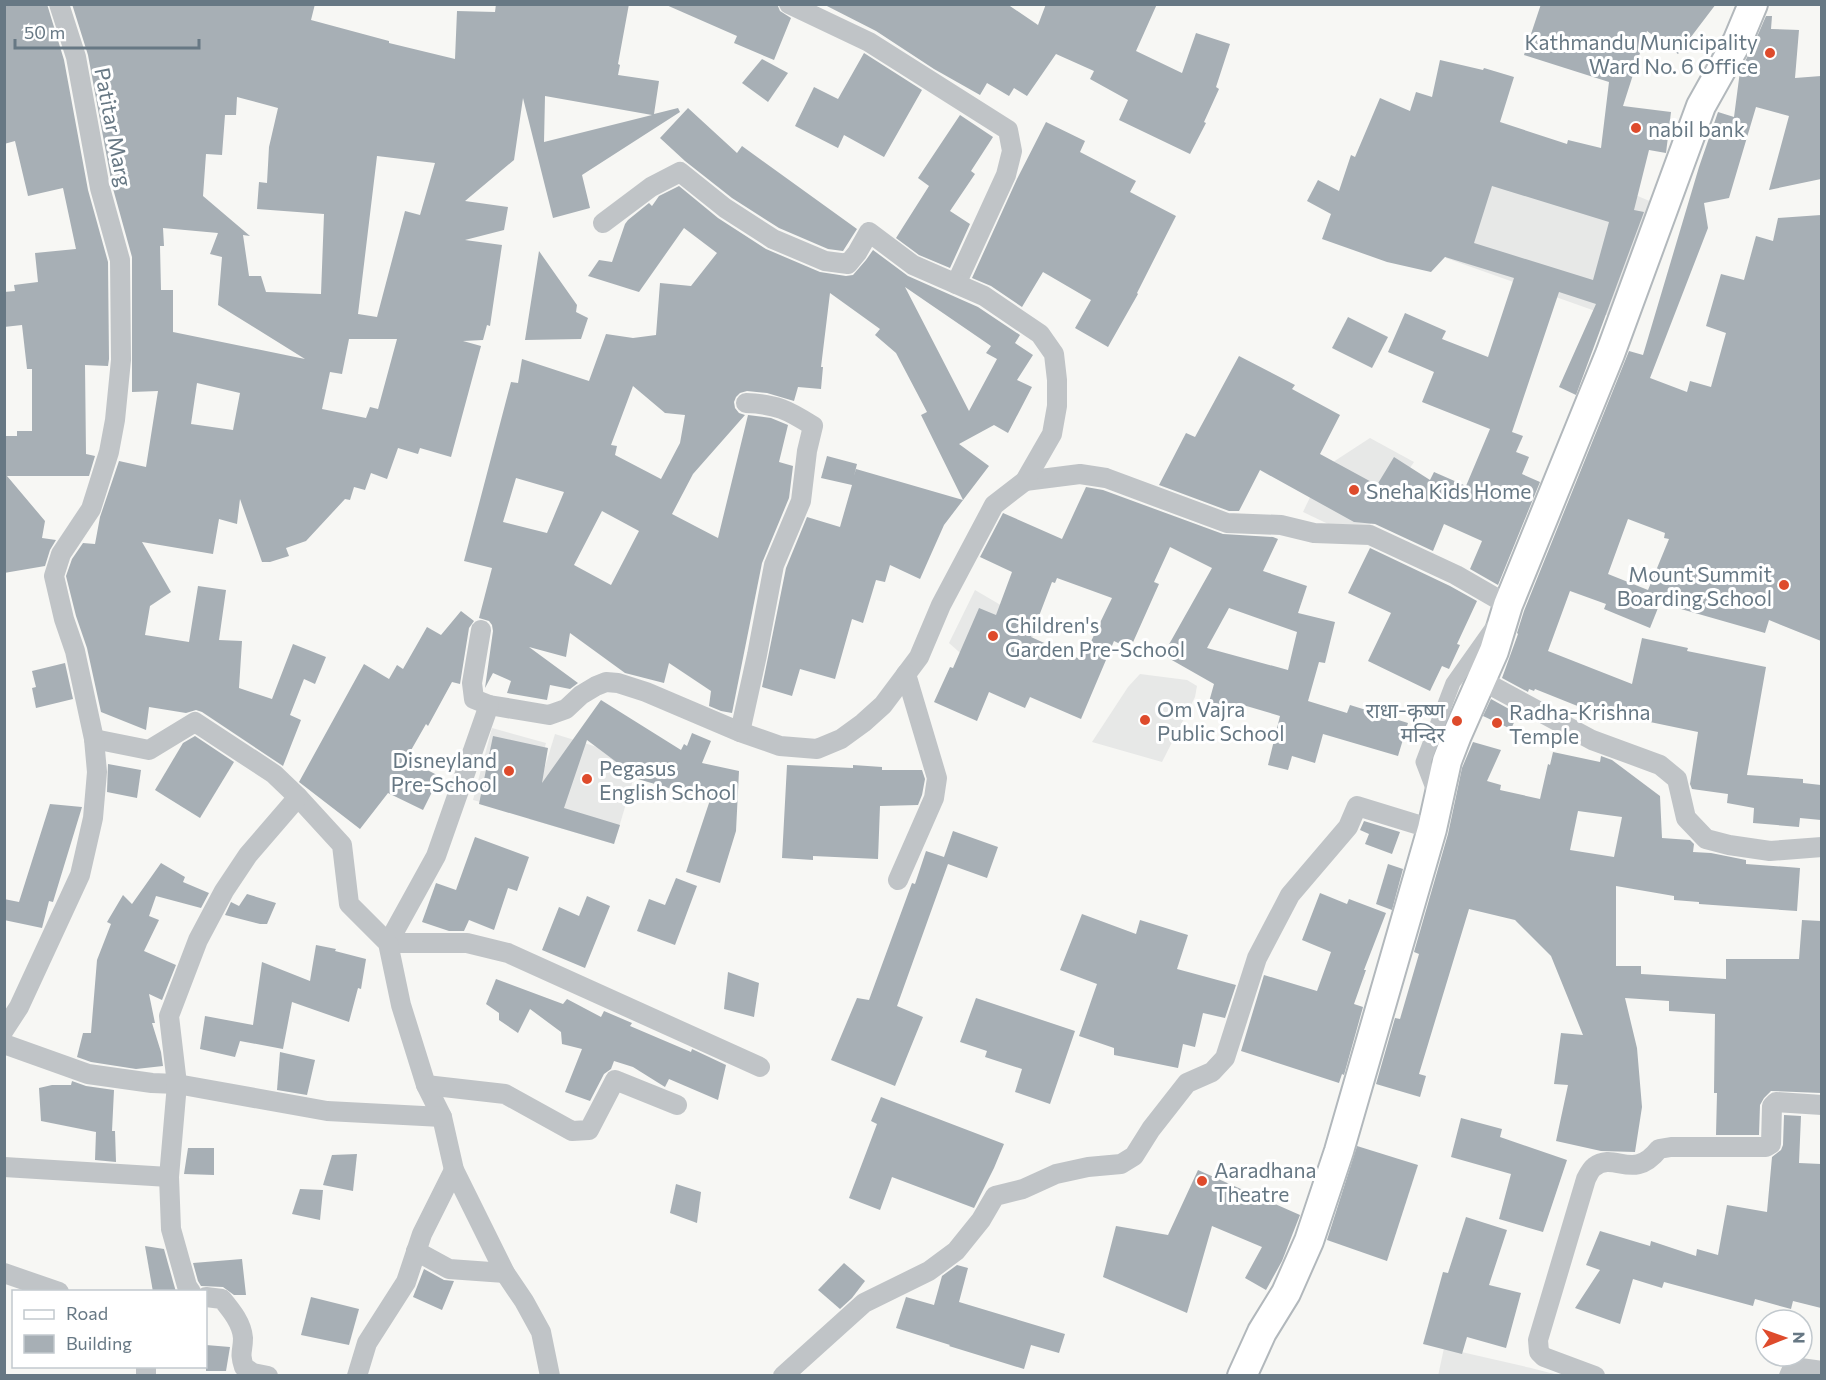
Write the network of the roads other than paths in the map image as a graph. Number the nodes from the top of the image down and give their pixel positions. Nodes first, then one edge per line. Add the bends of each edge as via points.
1 (59, 4) edge
2 (789, 4) edge
3 (1754, 4) edge
4 (603, 223) dead end
5 (956, 284) junction
6 (746, 403) dead end
7 (1025, 481) junction
8 (1508, 605) junction
9 (481, 630) dead end
10 (906, 674) junction
11 (1481, 680) junction
12 (489, 705) junction
13 (740, 732) junction
14 (94, 739) junction
15 (298, 797) junction
16 (1438, 802) junction
17 (1432, 830) junction
18 (1821, 847) edge
19 (898, 880) dead end
20 (388, 943) junction
21 (12, 1004) edge
22 (4, 1030) edge
23 (4, 1044) edge
24 (760, 1067) dead end
25 (177, 1084) junction
26 (426, 1085) junction
27 (677, 1105) dead end
28 (1821, 1105) edge
29 (442, 1117) junction
30 (4, 1167) edge
31 (454, 1170) junction
32 (169, 1178) junction
33 (416, 1251) junction
34 (4, 1273) edge
35 (504, 1274) junction
36 (53, 1290) edge
37 (190, 1290) edge
38 (207, 1297) edge
39 (1821, 1371) edge
40 (268, 1376) edge
41 (357, 1376) edge
42 (550, 1376) edge
43 (783, 1376) edge
44 (1242, 1376) edge
45 (1595, 1376) edge
46 (1789, 1376) edge

1 - 14 street, Patitar Marg via 75,57 100,188 120,260 121,360 109,452 91,509 61,554 54,576
2 - 5 street via 869,42 1008,130 1012,151 1006,175
3 - 8 main road via 1701,106 1610,354
4 - 5 street via 651,187 680,172 773,239 825,261 848,264 869,232 913,265
5 - 7 street via 984,296 1040,334 1054,354 1057,406 1052,434
6 - 13 street via 784,409 813,426 801,501 774,565
7 - 8 street via 1080,474 1106,478 1227,524 1281,525 1314,532 1370,535 1456,575
7 - 10 street via 994,504 941,605 919,657
8 - 11 main road
8 - 16 street via 1453,683 1423,762
9 - 12 street via 472,683 474,699
10 - 13 street via 883,705 863,723 841,739 817,748 780,746
10 - 19 street via 937,778 934,798
11 - 16 main road via 1447,761
11 - 18 street via 1592,740 1660,765 1677,779 1686,818 1706,838 1770,850
12 - 13 street via 549,715 566,710 596,686 618,683
12 - 20 street via 436,856
14 - 15 street via 149,750 195,722 274,774
14 - 21 street, Patitar Marg via 97,772 93,818 80,875
15 - 20 street via 342,845 349,904
15 - 25 street via 248,855 198,940 169,1016
16 - 17 main road
17 - 43 street via 1357,806 1347,826 1290,896 1279,916 1257,958 1225,1058 1212,1072 1187,1083 1134,1156 1121,1164 1056,1174 995,1196 956,1251 929,1271 864,1303
17 - 44 main road via 1309,1241
20 - 24 street via 467,943 508,953
20 - 26 street via 401,1005
21 - 22 street, Patitar Marg
23 - 25 street via 87,1074
25 - 29 street via 327,1111
25 - 32 street
26 - 27 street via 505,1094 572,1131 589,1130 615,1080
26 - 29 street
28 - 45 street via 1776,1102 1772,1106 1771,1144 1766,1147 1671,1147 1659,1149 1637,1166 1605,1163 1594,1167 1586,1179 1538,1340 1539,1352 1544,1357
29 - 31 street
30 - 32 street
31 - 33 street
31 - 35 street
32 - 37 street via 171,1229
33 - 35 street via 449,1269
33 - 41 street via 406,1282 367,1343
34 - 36 street
35 - 42 street via 541,1332
38 - 40 street via 222,1299 239,1323 244,1367
39 - 46 street via 1793,1367

